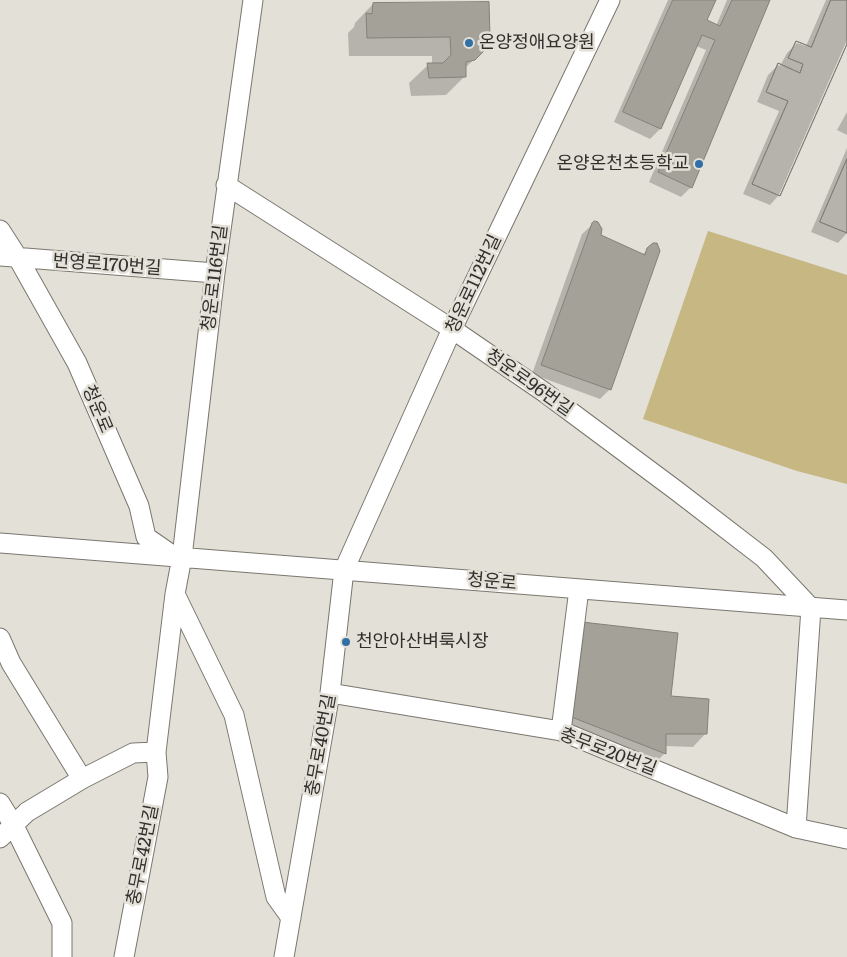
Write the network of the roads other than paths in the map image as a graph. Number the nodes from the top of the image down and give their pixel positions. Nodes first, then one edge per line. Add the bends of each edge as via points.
1 (253, 0) edge
2 (610, 0) edge
3 (226, 185) junction
4 (0, 230) edge
5 (9, 257) edge
6 (215, 273) junction
7 (452, 329) junction
8 (0, 543) edge
9 (178, 557) junction
10 (344, 570) junction
11 (579, 589) junction
12 (175, 594) junction
13 (811, 608) junction
14 (847, 610) edge
15 (0, 638) edge
16 (330, 693) junction
17 (561, 731) junction
18 (156, 752) junction
19 (82, 779) junction
20 (0, 803) edge
21 (13, 824) junction
22 (796, 828) junction
23 (0, 838) edge
24 (847, 839) edge
25 (291, 918) junction
26 (62, 957) edge
27 (124, 957) edge
28 (284, 957) edge

1 - 3 street, 청운로116번길
2 - 7 street, 청운로112번길
3 - 6 street, 청운로116번길
3 - 7 street, 청운로96번길
4 - 5 street, 청운로
5 - 6 street, 번영로170번길
5 - 9 street, 청운로 via 77,363 139,506 146,537
6 - 9 street, 청운로116번길
7 - 10 street, 청운로112번길
7 - 13 street, 청운로96번길 via 544,392 750,547
8 - 9 street, 청운로
9 - 10 street, 청운로
9 - 12 street, 충무로42번길
10 - 11 street, 청운로
10 - 16 street, 충무로40번길
11 - 13 street, 청운로
11 - 17 street
12 - 18 street, 충무로42번길
12 - 25 street via 234,715 276,897
13 - 14 street, 청운로
13 - 22 street
15 - 19 street via 11,663
16 - 17 street, 충무로20번길
16 - 25 street, 충무로40번길
17 - 22 street, 충무로20번길
18 - 19 street via 132,753
18 - 27 street, 충무로42번길 via 158,778
19 - 21 street
20 - 21 street
21 - 23 street
21 - 26 street via 62,922
22 - 24 street, 충무로20번길
25 - 28 street, 충무로40번길

